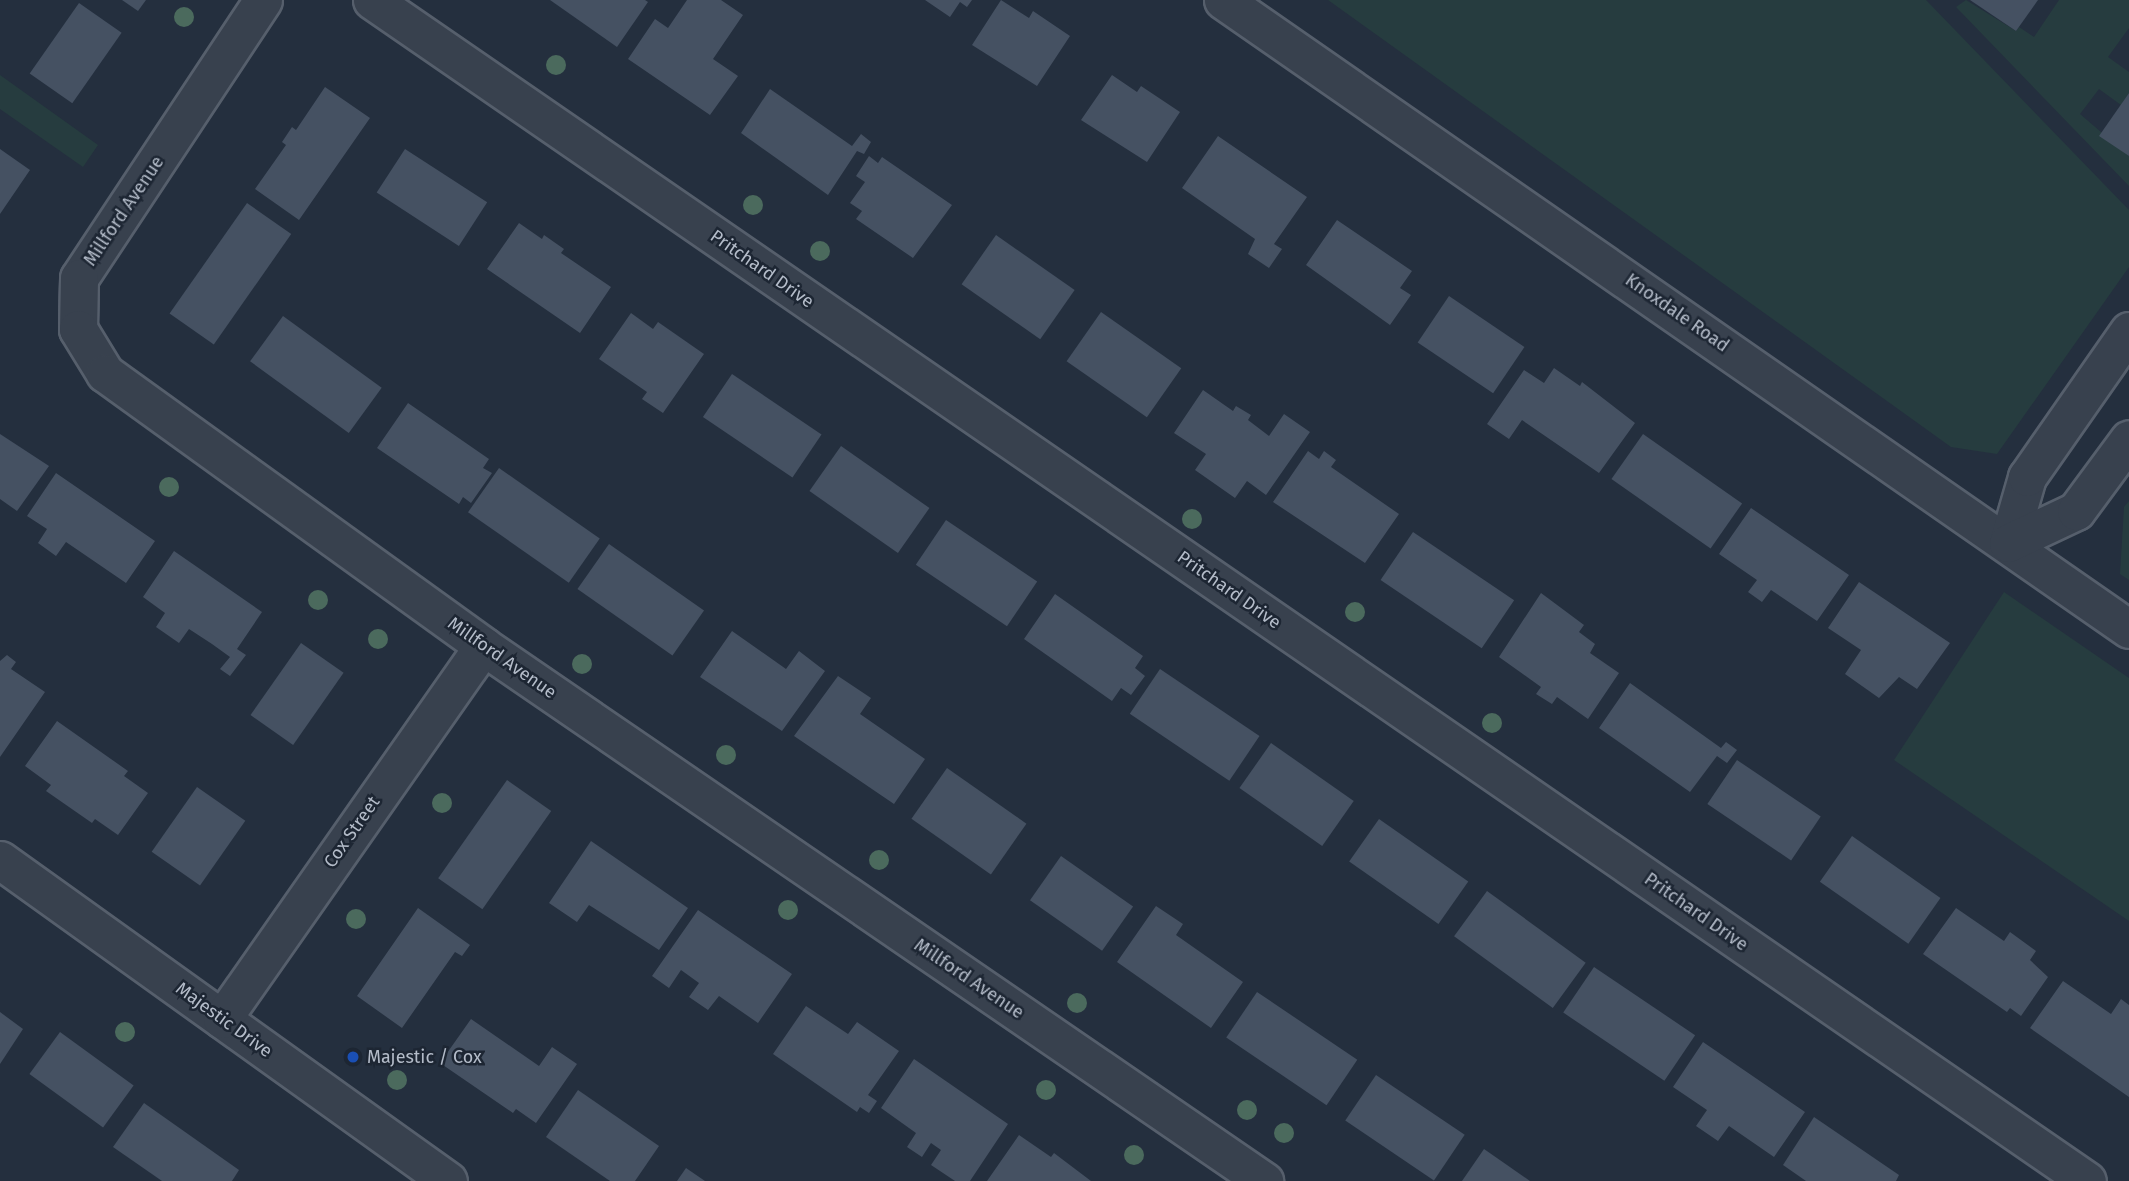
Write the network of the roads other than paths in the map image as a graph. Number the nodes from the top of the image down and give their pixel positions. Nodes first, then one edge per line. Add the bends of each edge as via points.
1 (264, 0) edge
2 (372, 0) edge
3 (1223, 0) edge
4 (2129, 331) edge
5 (2129, 439) edge
6 (2008, 544) junction
7 (2129, 629) edge
8 (483, 646) junction
9 (0, 860) edge
10 (222, 1018) junction
11 (448, 1181) edge
12 (1264, 1181) edge
13 (2087, 1181) edge

1 - 8 street, Millford Avenue via 79,278 78,329 105,373
2 - 13 street, Pritchard Drive
3 - 6 street, Knoxdale Road
4 - 6 street via 2027,477
5 - 6 street via 2076,510
6 - 7 street, Knoxdale Road
8 - 10 street, Cox Street
8 - 12 street, Millford Avenue
9 - 10 street, Majestic Drive
10 - 11 street, Majestic Drive

